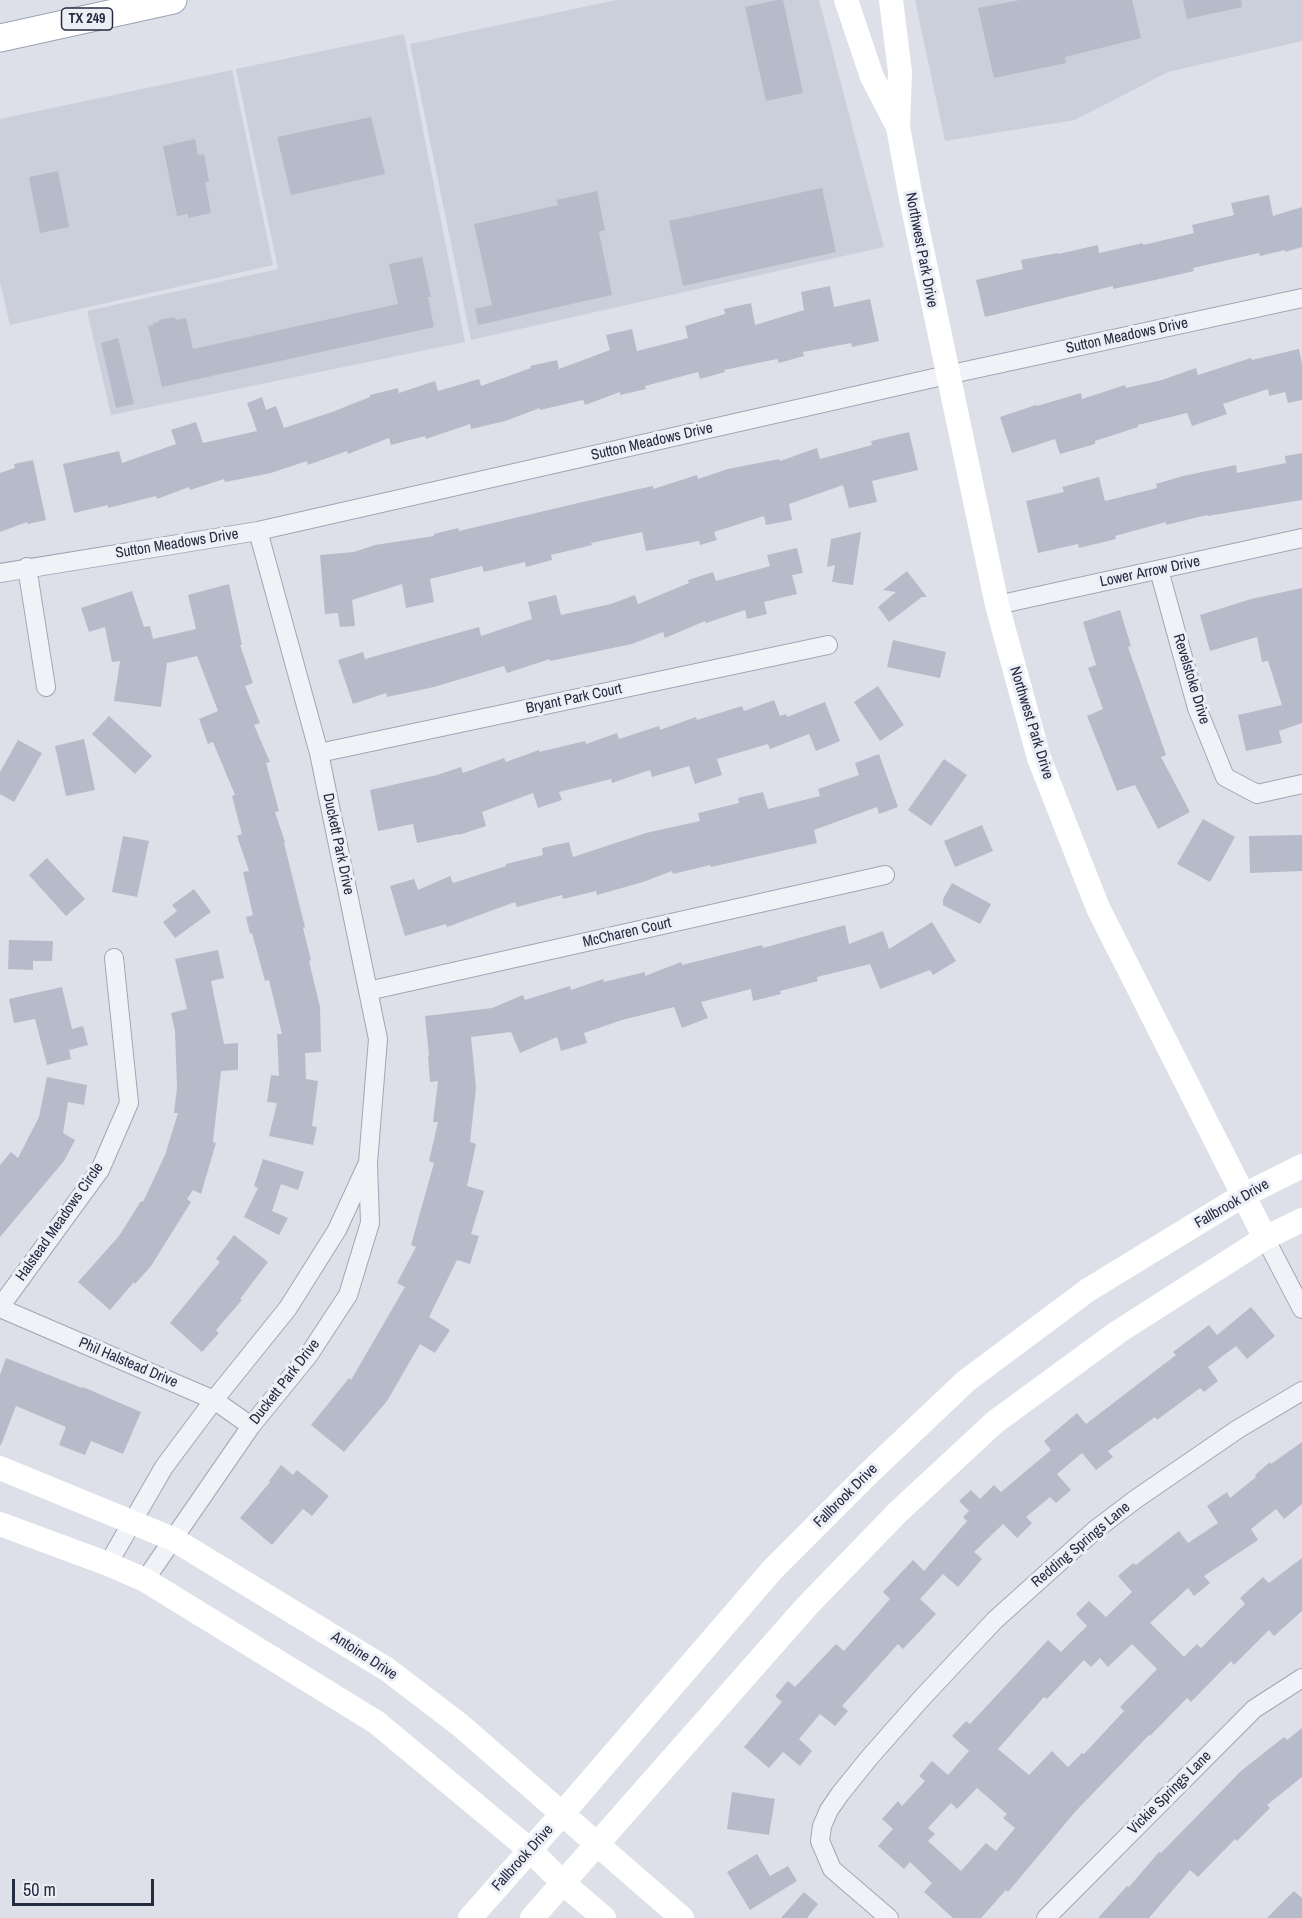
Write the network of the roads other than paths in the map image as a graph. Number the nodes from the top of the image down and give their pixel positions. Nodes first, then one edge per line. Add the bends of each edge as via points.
1 (173, 0) edge
2 (846, 0) edge
3 (891, 0) edge
4 (0, 38) edge
5 (898, 127) junction
6 (1302, 298) edge
7 (947, 375) junction
8 (258, 531) junction
9 (1302, 538) edge
10 (27, 567) junction
11 (1159, 570) junction
12 (0, 573) edge
13 (997, 605) junction
14 (828, 645) dead end
15 (46, 687) dead end
16 (319, 753) junction
17 (1302, 784) edge
18 (885, 875) dead end
19 (114, 958) dead end
20 (368, 991) junction
21 (368, 1163) junction
22 (1302, 1166) edge
23 (1242, 1196) junction
24 (1302, 1220) edge
25 (1264, 1238) junction
26 (0, 1308) edge
27 (1302, 1309) edge
28 (1302, 1391) edge
29 (214, 1400) junction
30 (251, 1426) junction
31 (0, 1468) edge
32 (132, 1522) junction
33 (0, 1524) edge
34 (173, 1539) junction
35 (108, 1564) junction
36 (145, 1580) junction
37 (1302, 1678) edge
38 (562, 1814) junction
39 (598, 1845) junction
40 (530, 1850) junction
41 (563, 1883) junction
42 (470, 1918) edge
43 (532, 1918) edge
44 (604, 1918) edge
45 (682, 1918) edge
46 (889, 1918) edge
47 (1046, 1918) edge

1 - 4 main road, TX 249
2 - 5 main road, Northwest Park Drive via 872,76
3 - 5 main road, Northwest Park Drive via 900,72
5 - 7 main road, Northwest Park Drive
6 - 7 street, Sutton Meadows Drive
7 - 8 street, Sutton Meadows Drive
7 - 13 main road, Northwest Park Drive
8 - 10 street, Sutton Meadows Drive
8 - 16 street, Duckett Park Drive
9 - 11 street, Lower Arrow Drive
10 - 12 street, Sutton Meadows Drive
10 - 15 street
11 - 13 street, Lower Arrow Drive
11 - 17 street, Revelstoke Drive via 1197,708 1225,777 1257,794
13 - 23 main road, Northwest Park Drive via 1039,758 1098,908
14 - 16 street, Bryant Park Court
16 - 20 street, Duckett Park Drive
18 - 20 street, McCharen Court
19 - 26 street, Halstead Meadows Circle via 129,1103 100,1170
20 - 21 street, Duckett Park Drive via 378,1039
21 - 29 street, Duckett Park Drive via 337,1230 288,1308
21 - 30 street, Duckett Park Drive via 370,1223 348,1295 308,1356
22 - 23 main road, Fallbrook Drive
23 - 25 main road, Northwest Park Drive
23 - 38 main road, Fallbrook Drive via 1088,1290 966,1381 773,1569
24 - 25 main road
25 - 27 street, Northwest Park Drive
25 - 39 main road via 1118,1332 995,1422 898,1512 807,1606
26 - 29 street, Phil Halstead Drive
28 - 46 street, Redding Springs Lane via 1238,1429 1095,1530 995,1620 854,1776 829,1810 820,1841 832,1869
29 - 30 street, Phil Halstead Drive
29 - 32 street, Duckett Park Drive via 164,1467
30 - 34 street, Duckett Park Drive
31 - 32 main road, Antoine Drive
32 - 34 main road, Antoine Drive
32 - 35 street, Duckett Park Drive
33 - 35 main road
34 - 36 street, Duckett Park Drive
34 - 38 main road, Antoine Drive via 388,1670 460,1725
35 - 36 main road
36 - 40 main road via 376,1722
37 - 47 street, Vickie Springs Lane via 1254,1709
38 - 39 main road, Antoine Drive
38 - 40 main road, Fallbrook Drive
39 - 41 main road
39 - 45 main road, Antoine Drive
40 - 41 main road
40 - 42 main road, Fallbrook Drive
41 - 43 main road
41 - 44 main road

